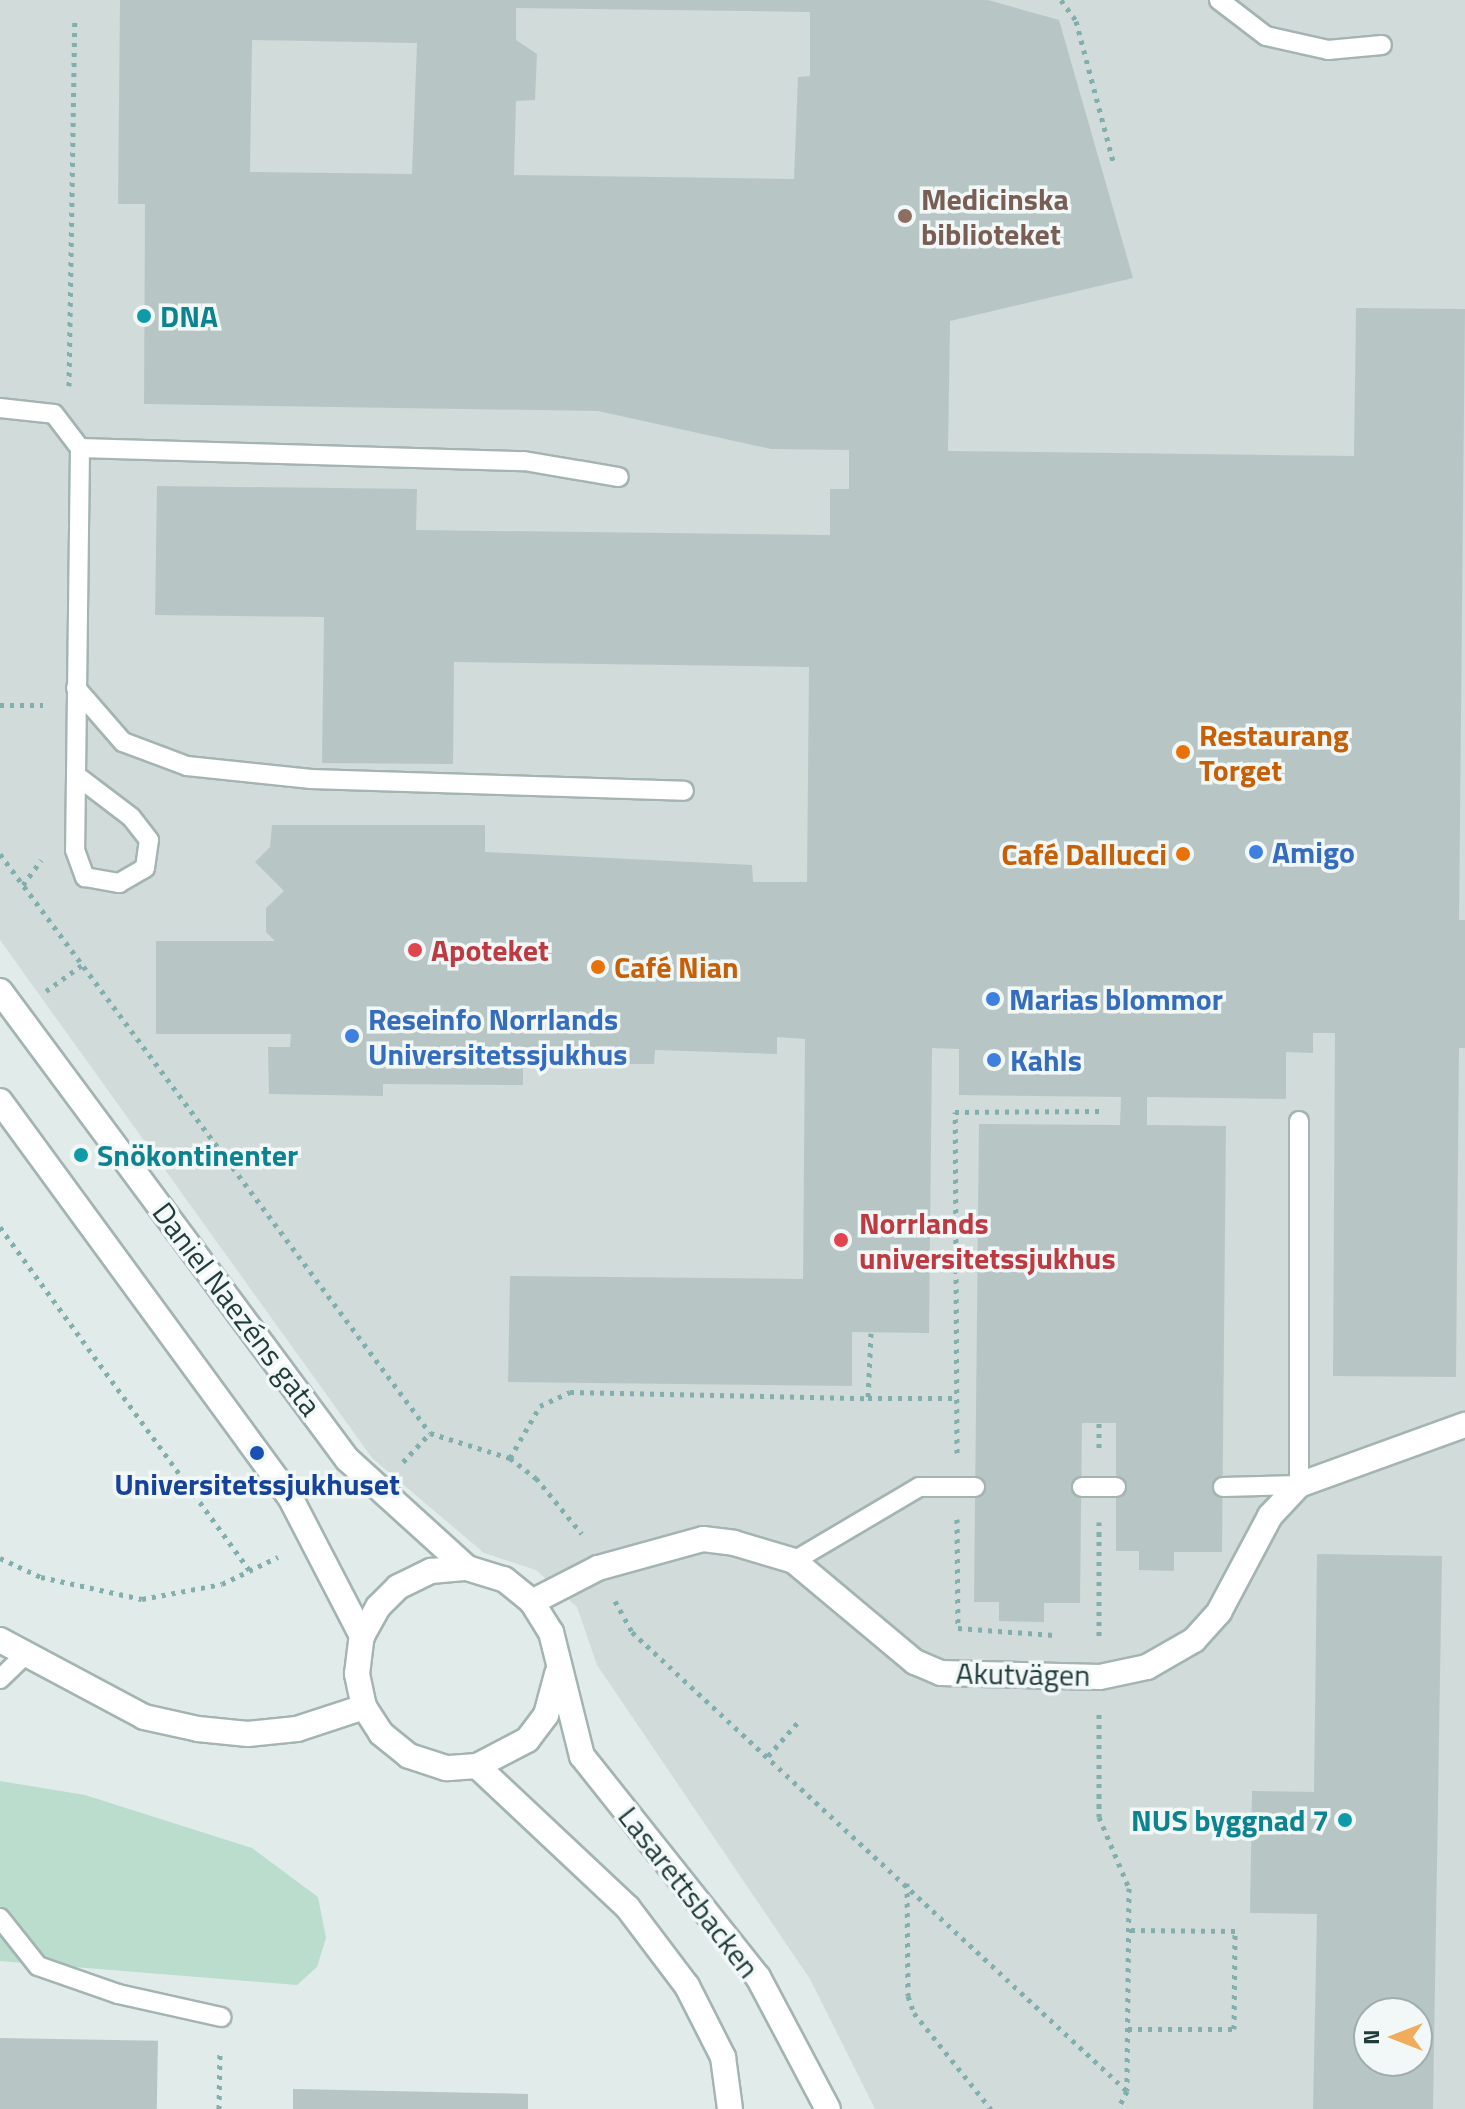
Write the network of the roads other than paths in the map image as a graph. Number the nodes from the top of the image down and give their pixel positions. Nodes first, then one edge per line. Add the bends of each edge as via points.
1 (1219, 0) edge
2 (1382, 45) dead end
3 (0, 408) edge
4 (80, 448) junction
5 (619, 477) dead end
6 (76, 688) junction
7 (77, 776) junction
8 (684, 791) dead end
9 (0, 991) edge
10 (0, 1101) edge
11 (1299, 1121) dead end
12 (1465, 1425) edge
13 (1299, 1485) junction
14 (966, 1487) road end
15 (1082, 1487) dead end
16 (1116, 1487) dead end
17 (1223, 1487) dead end
18 (794, 1561) junction
19 (467, 1568) junction
20 (532, 1602) junction
21 (362, 1636) junction
22 (0, 1640) edge
23 (26, 1654) junction
24 (557, 1674) junction
25 (0, 1679) edge
26 (364, 1707) junction
27 (477, 1766) junction
28 (0, 1918) edge
29 (221, 2017) road end
30 (730, 2109) edge
31 (828, 2109) edge

1 - 2 lane via 1266,36 1328,50
3 - 4 lane via 54,414
4 - 5 lane via 524,461
4 - 6 lane via 84,495
6 - 7 lane
6 - 8 lane via 123,742 187,766 311,779
7 - 7 lane via 131,817 149,840 145,868 119,883 85,877 75,850
9 - 19 street, Daniel Naezéns gata via 376,1491
10 - 21 street via 290,1497
11 - 13 lane
12 - 13 street, Akutvägen
13 - 17 lane
13 - 18 street, Akutvägen via 1270,1516 1227,1600 1194,1640 1147,1667 1100,1677 941,1673 915,1662
14 - 18 lane via 919,1487 902,1493
15 - 16 lane
18 - 20 street, Akutvägen via 703,1539 598,1568
19 - 20 street, Lasarettsbacken via 504,1579
19 - 21 street, Lasarettsbacken via 431,1571 398,1587
20 - 24 street, Lasarettsbacken via 551,1632
21 - 26 street, Lasarettsbacken via 357,1674
22 - 23 street
23 - 25 lane
23 - 26 street via 144,1717 198,1729 248,1734 297,1729
24 - 27 street, Lasarettsbacken via 546,1715 527,1740
24 - 31 street, Lasarettsbacken via 582,1756 758,1977
26 - 27 street, Lasarettsbacken via 381,1733 409,1756 446,1768
27 - 30 street, Lasarettsbacken via 628,1908 687,1986 723,2057
28 - 29 lane via 38,1966 118,1994

